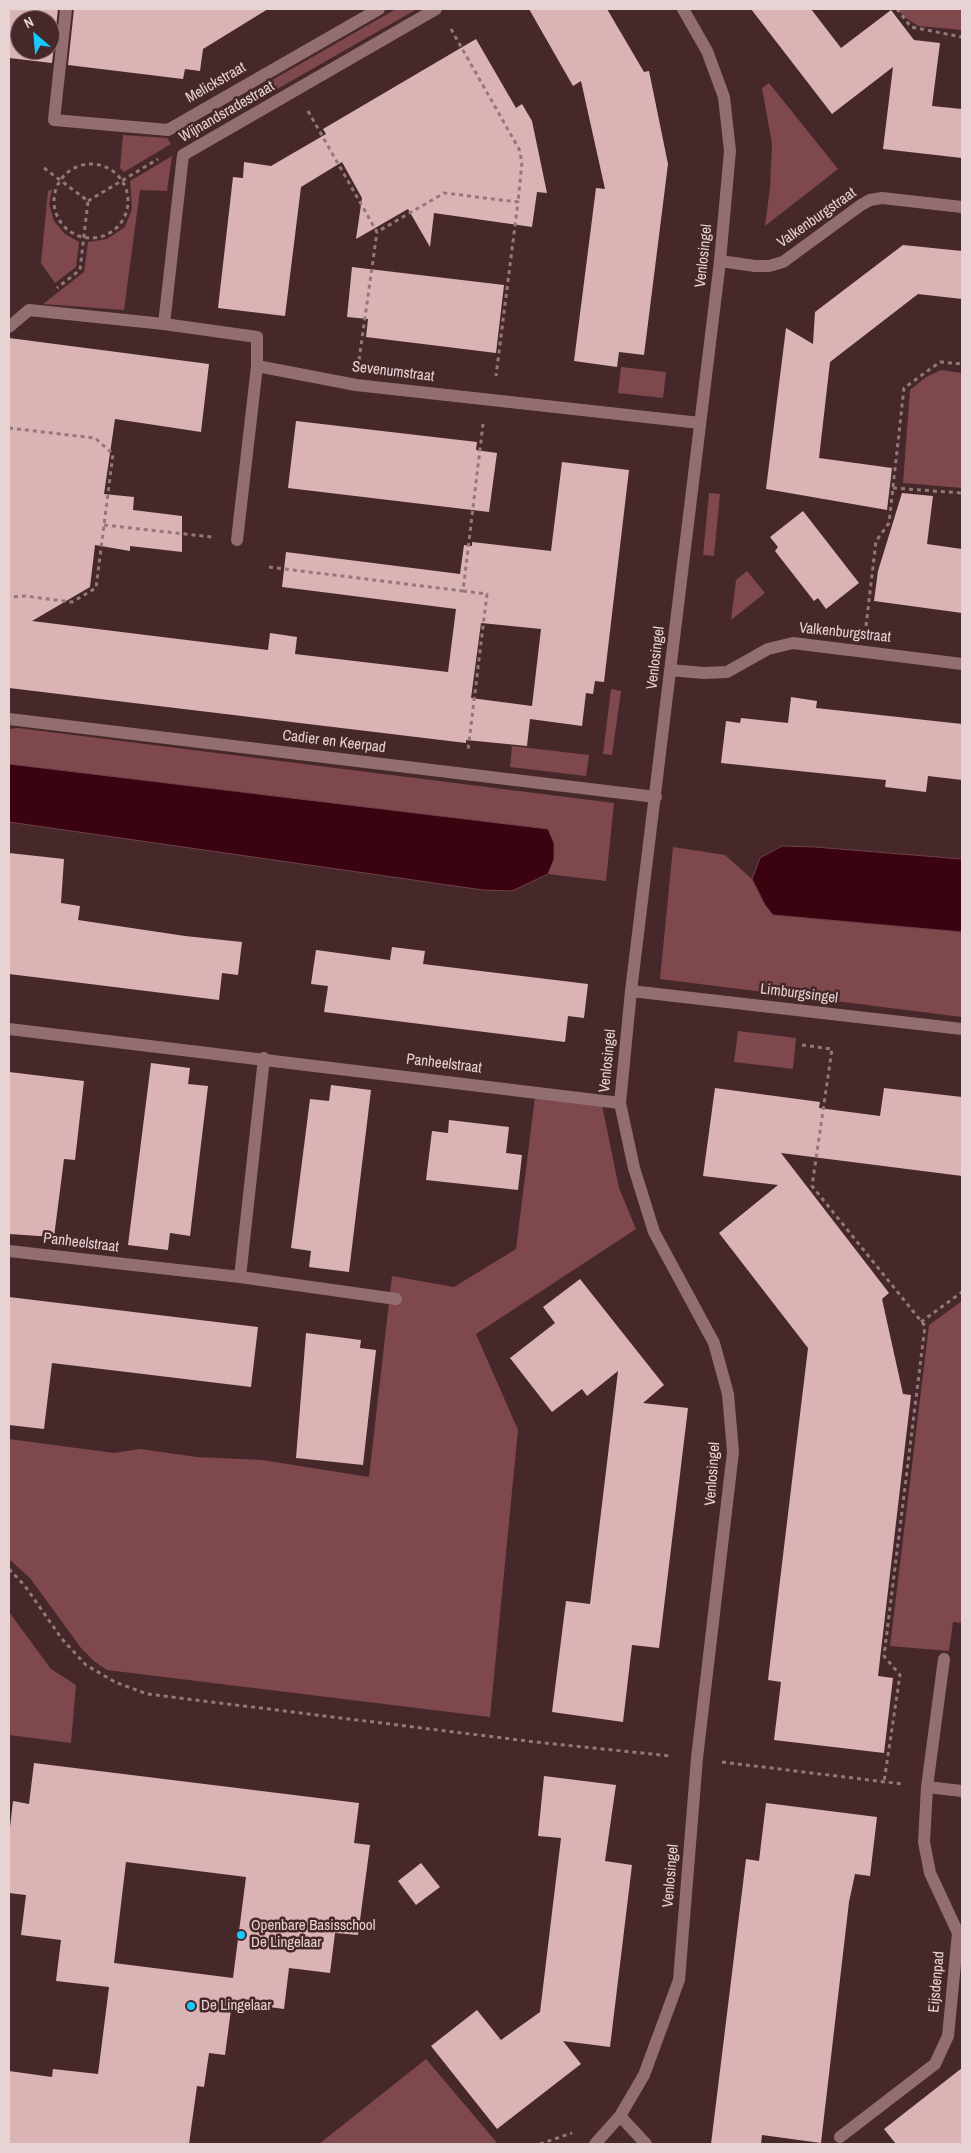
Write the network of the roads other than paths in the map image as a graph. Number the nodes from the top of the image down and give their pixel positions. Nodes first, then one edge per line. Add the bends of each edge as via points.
1 (66, 9) edge
2 (379, 9) edge
3 (436, 9) edge
4 (683, 9) edge
5 (962, 207) edge
6 (720, 261) junction
7 (164, 324) junction
8 (9, 327) edge
9 (257, 366) junction
10 (700, 423) junction
11 (237, 540) road end
12 (962, 664) edge
13 (670, 670) junction
14 (9, 719) edge
15 (656, 797) junction
16 (631, 992) junction
17 (9, 1029) edge
18 (962, 1029) edge
19 (264, 1058) junction
20 (620, 1102) junction
21 (9, 1251) edge
22 (240, 1277) junction
23 (396, 1299) dead end
24 (944, 1659) dead end
25 (926, 1787) junction
26 (962, 1791) edge
27 (620, 2116) junction
28 (840, 2137) dead end
29 (595, 2144) edge
30 (646, 2144) edge

1 - 2 street, Melickstraat via 54,120 168,130
3 - 7 street, Wijnandsradestraat via 183,156
4 - 6 street, Venlosingel via 707,50 724,97 730,151
5 - 6 street, Valkenburgstraat via 882,198 870,200 782,262 755,266
6 - 10 street, Venlosingel
7 - 8 street via 29,310
7 - 9 street via 257,337
9 - 10 street, Sevenumstraat via 356,385
9 - 11 street
10 - 13 street, Venlosingel
12 - 13 street, Valkenburgstraat via 793,643 768,650 727,672 704,674
13 - 15 street, Venlosingel
14 - 15 street, Cadier en Keerpad
15 - 16 street, Venlosingel
16 - 18 street, Limburgsingel
16 - 20 street, Venlosingel
17 - 19 street, Panheelstraat
19 - 20 street, Panheelstraat
19 - 22 street
20 - 27 street, Venlosingel via 634,1168 654,1232 714,1343 728,1394 733,1452 697,1758 679,1980 644,2075
21 - 22 street, Panheelstraat
22 - 23 street, Panheelstraat
24 - 25 street, Eijsdenpad
25 - 26 street
25 - 28 street, Eijsdenpad via 924,1842 930,1873 958,1933 948,2036 935,2064
27 - 29 street, Venlosingel
27 - 30 street

